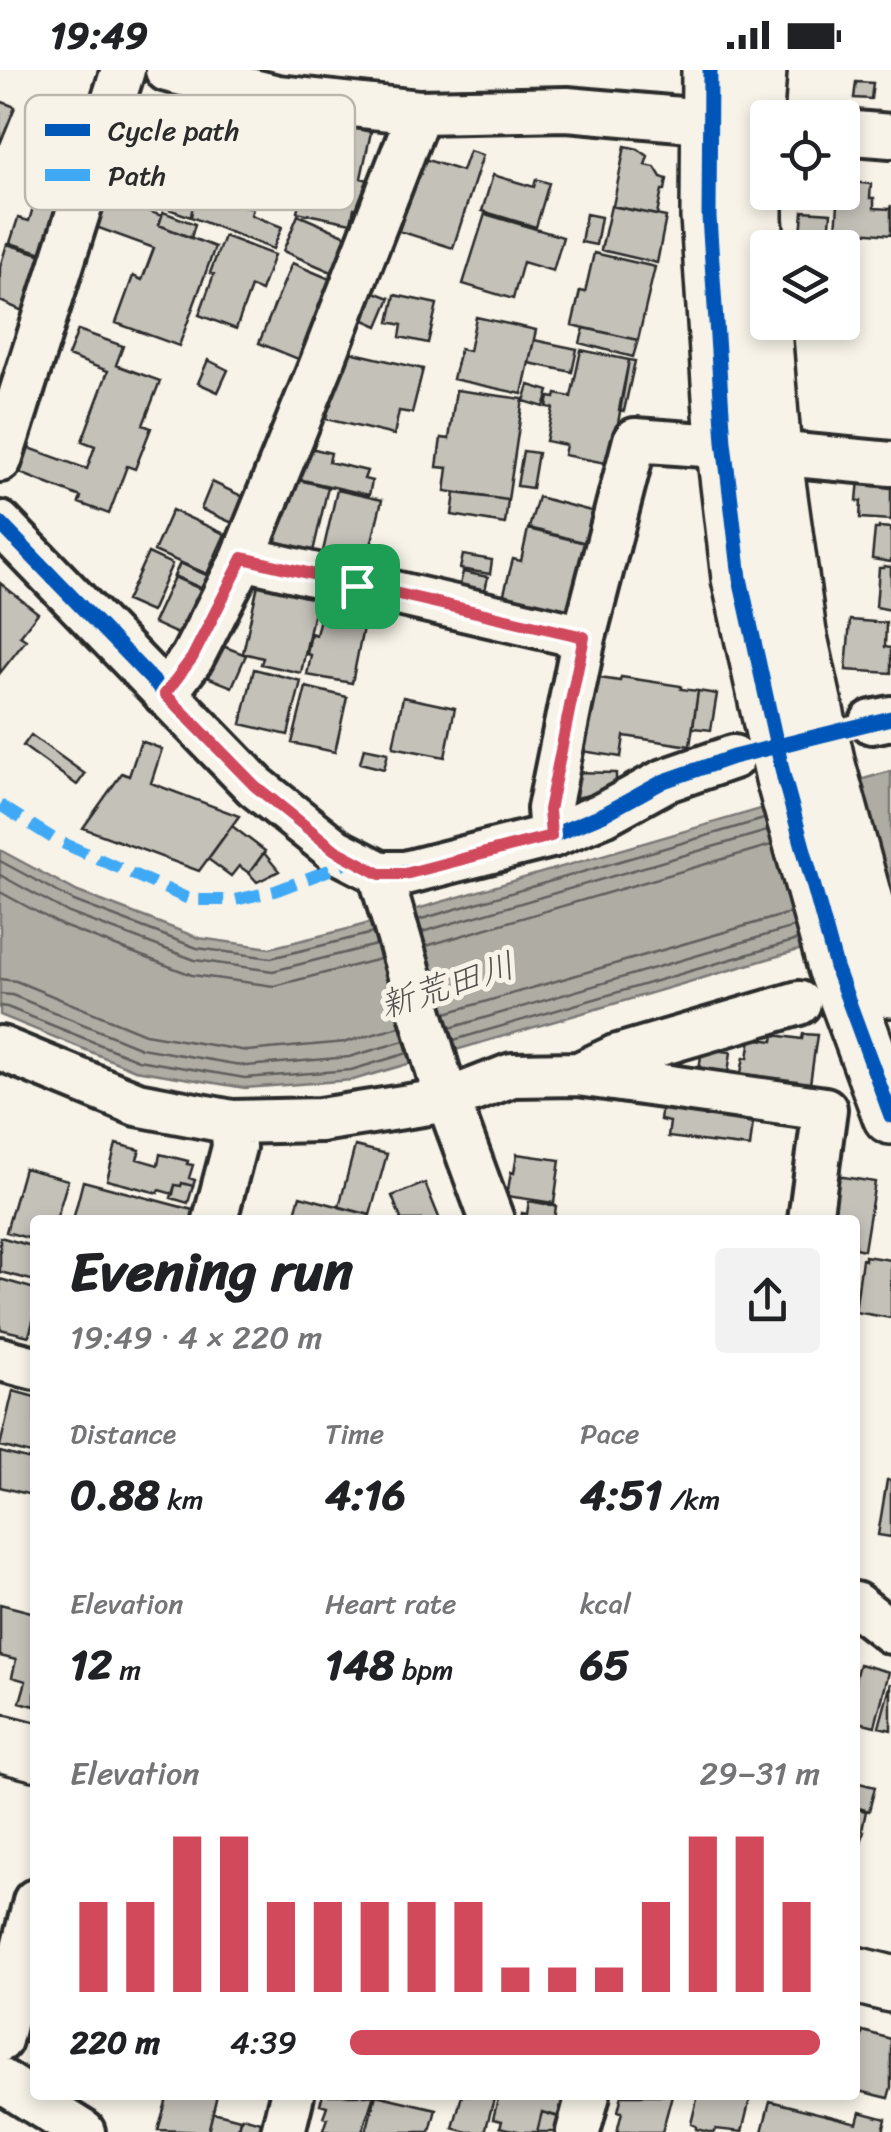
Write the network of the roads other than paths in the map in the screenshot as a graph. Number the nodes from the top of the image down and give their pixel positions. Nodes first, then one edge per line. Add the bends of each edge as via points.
1 (122, 70) edge
2 (168, 70) edge
3 (758, 70) edge
4 (114, 95) edge
5 (269, 95) edge
6 (355, 105) edge
7 (735, 111) edge
8 (419, 112) junction
9 (860, 133) edge
10 (891, 136) edge
11 (78, 210) edge
12 (748, 448) junction
13 (0, 460) edge
14 (891, 464) edge
15 (0, 522) edge
16 (243, 558) junction
17 (584, 637) junction
18 (165, 694) junction
19 (733, 758) dead end
20 (551, 836) junction
21 (384, 888) junction
22 (852, 980) edge
23 (0, 1048) edge
24 (578, 1074) junction
25 (444, 1089) junction
26 (891, 1116) edge
27 (232, 1122) junction
28 (216, 1215) edge
29 (490, 1215) edge
30 (811, 1215) edge
31 (0, 1359) edge
32 (30, 1367) edge
33 (860, 1608) edge
34 (891, 1632) edge
35 (0, 1742) edge
36 (30, 1751) edge
37 (30, 1922) edge
38 (860, 1976) edge
39 (891, 1984) edge
40 (0, 2040) edge
41 (0, 2080) edge
42 (30, 2099) edge
43 (32, 2100) edge
44 (291, 2100) edge
45 (587, 2100) edge
46 (83, 2132) edge
47 (283, 2132) edge
48 (578, 2132) edge

1 - 4 street
2 - 5 street
3 - 7 street
6 - 8 street
7 - 8 street
7 - 12 street via 754,219
8 - 16 street
9 - 10 street
11 - 13 street
12 - 14 street
12 - 17 street via 635,440
12 - 22 street via 798,633 805,772
15 - 18 street
16 - 17 street
16 - 18 street via 192,658
17 - 20 street via 549,810
18 - 21 street via 255,786
19 - 20 street via 664,781
20 - 21 street via 405,874
21 - 25 street
22 - 24 street via 615,1056
22 - 26 street
23 - 27 street via 137,1104
24 - 25 street via 512,1076
24 - 30 street via 825,1109
25 - 27 street via 320,1120
25 - 29 street
27 - 28 street via 234,1147
31 - 32 street
33 - 34 street
35 - 36 street
37 - 40 street
38 - 39 street
41 - 42 street
43 - 46 street
44 - 47 street
45 - 48 street

